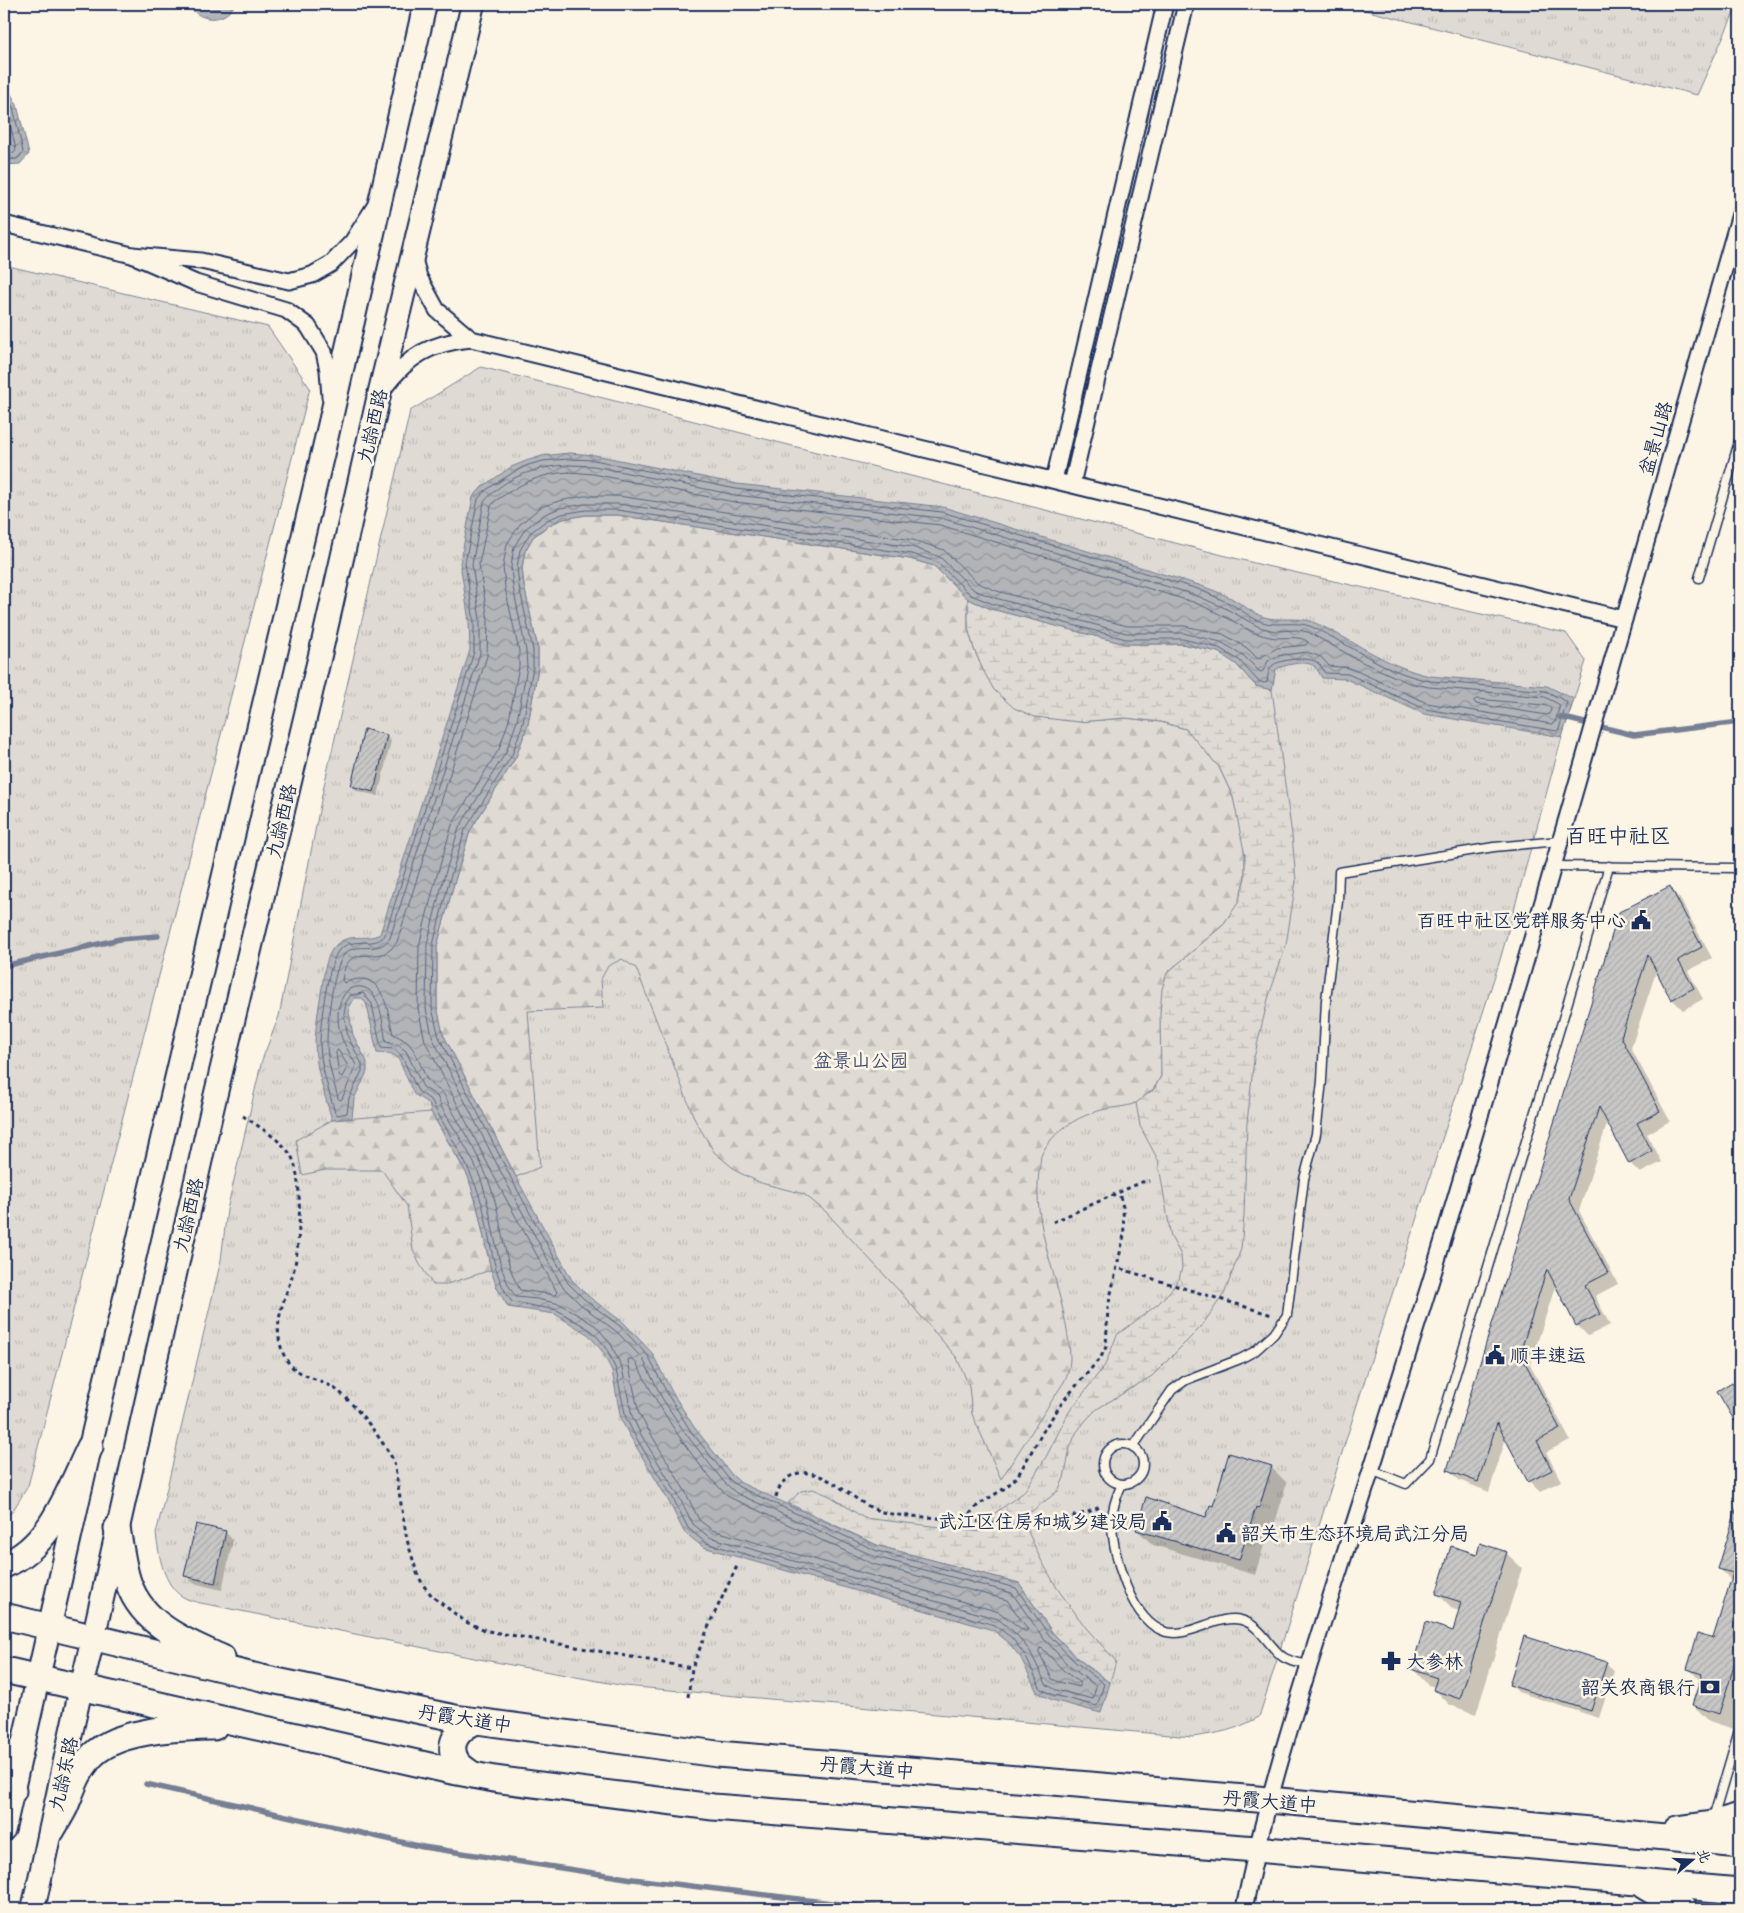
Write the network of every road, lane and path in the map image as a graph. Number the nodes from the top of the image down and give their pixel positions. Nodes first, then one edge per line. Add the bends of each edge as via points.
1 (425, 4) edge
2 (473, 4) edge
3 (1165, 4) edge
4 (1186, 4) edge
5 (381, 197) junction
6 (1740, 214) edge
7 (4, 224) edge
8 (413, 254) junction
9 (132, 255) junction
10 (470, 339) junction
11 (379, 395) junction
12 (331, 418) junction
13 (1740, 438) edge
14 (1054, 480) junction
15 (1072, 484) junction
16 (1699, 578) dead end
17 (1624, 619) junction
18 (1559, 841) junction
19 (1552, 866) junction
20 (1608, 866) junction
21 (1736, 868) dead end
22 (243, 1116) dead end
23 (1149, 1182) dead end
24 (1119, 1192) junction
25 (1053, 1222) dead end
26 (1121, 1269) dead end
27 (1285, 1318) junction
28 (90, 1447) junction
29 (1133, 1447) junction
30 (1371, 1470) junction
31 (1122, 1484) junction
32 (776, 1497) dead end
33 (1116, 1497) junction
34 (964, 1520) junction
35 (117, 1528) junction
36 (4, 1565) edge
37 (737, 1566) dead end
38 (4, 1616) edge
39 (50, 1628) junction
40 (94, 1639) junction
41 (1309, 1665) junction
42 (692, 1668) junction
43 (4, 1670) edge
44 (262, 1678) junction
45 (38, 1679) junction
46 (81, 1688) junction
47 (688, 1697) dead end
48 (477, 1721) junction
49 (253, 1726) junction
50 (1740, 1727) edge
51 (4, 1750) edge
52 (473, 1775) junction
53 (13, 1791) junction
54 (1268, 1800) junction
55 (1740, 1816) edge
56 (4, 1829) edge
57 (52, 1830) junction
58 (1709, 1832) junction
59 (1740, 1844) edge
60 (1256, 1849) junction
61 (1638, 1882) junction
62 (1740, 1892) edge
63 (33, 1909) edge
64 (1244, 1909) edge
65 (1683, 1909) edge

1 - 5 main road
2 - 8 main road, 九龄西路
3 - 14 street
4 - 15 street
5 - 9 street via 352,242 331,264 312,275 289,281 202,261
5 - 12 main road
6 - 17 street, 盆景山路
7 - 9 street
8 - 10 street via 419,277 436,310
8 - 11 main road, 九龄西路
9 - 12 street via 196,283 286,310 308,326 324,352
10 - 11 street via 432,346 417,355 394,374
10 - 14 street
11 - 35 main road, 九龄西路
12 - 28 main road
13 - 16 lane
14 - 15 street
15 - 17 street
17 - 18 street, 盆景山路
18 - 19 street, 盆景山路
18 - 27 lane via 1494,847 1339,872 1316,1134 1304,1179 1290,1301
19 - 20 lane
19 - 30 street, 盆景山路
20 - 21 lane
20 - 30 lane via 1430,1460 1406,1484
22 - 42 path via 290,1153 297,1173 299,1237 293,1273 280,1313 280,1344 292,1368 327,1384 346,1398 388,1450 394,1462 412,1557 423,1585 433,1597 466,1622 488,1631
23 - 24 path
24 - 25 path
24 - 34 path via 1124,1235 1108,1307 1106,1347 1064,1400 1016,1477 978,1505
26 - 27 path
27 - 29 lane via 1274,1334 1255,1351 1186,1380 1172,1390
28 - 36 main road via 49,1529 34,1547
28 - 39 main road
29 - 31 lane via 1141,1455 1142,1472 1134,1481
29 - 31 lane via 1116,1446 1104,1459 1107,1476
30 - 41 street, 盆景山路
31 - 33 lane
32 - 34 path via 786,1478 797,1473 809,1473 825,1479 867,1506 886,1513
33 - 34 path via 1094,1510 1055,1520
33 - 41 lane via 1112,1524 1116,1556 1130,1594 1147,1620 1174,1633 1239,1619 1257,1628 1285,1658
35 - 40 main road, 九龄西路
35 - 44 main road via 126,1576 148,1615 176,1636
37 - 42 path
38 - 39 main road, 丹霞大道中
39 - 40 main road, 丹霞大道中
39 - 45 main road
40 - 44 main road, 丹霞大道中
40 - 46 main road, 九龄东路
41 - 54 street, 盆景山路
42 - 47 path
43 - 45 main road
44 - 48 main road, 丹霞大道中
45 - 46 main road
45 - 53 main road
46 - 49 main road
46 - 57 main road, 九龄东路
48 - 52 main road via 457,1732 454,1742 457,1761
48 - 54 main road, 丹霞大道中 via 717,1754
49 - 52 main road
49 - 57 main road via 148,1732 100,1749 75,1781
50 - 58 lane
51 - 53 main road
52 - 60 main road via 713,1807
53 - 56 main road
54 - 58 main road, 丹霞大道中 via 1642,1835
54 - 60 street, 盆景山路
55 - 58 main road
57 - 63 main road, 九龄东路
58 - 59 main road, 丹霞大道中
60 - 61 main road
60 - 64 street, 盆景山路
61 - 62 main road
61 - 65 main road

